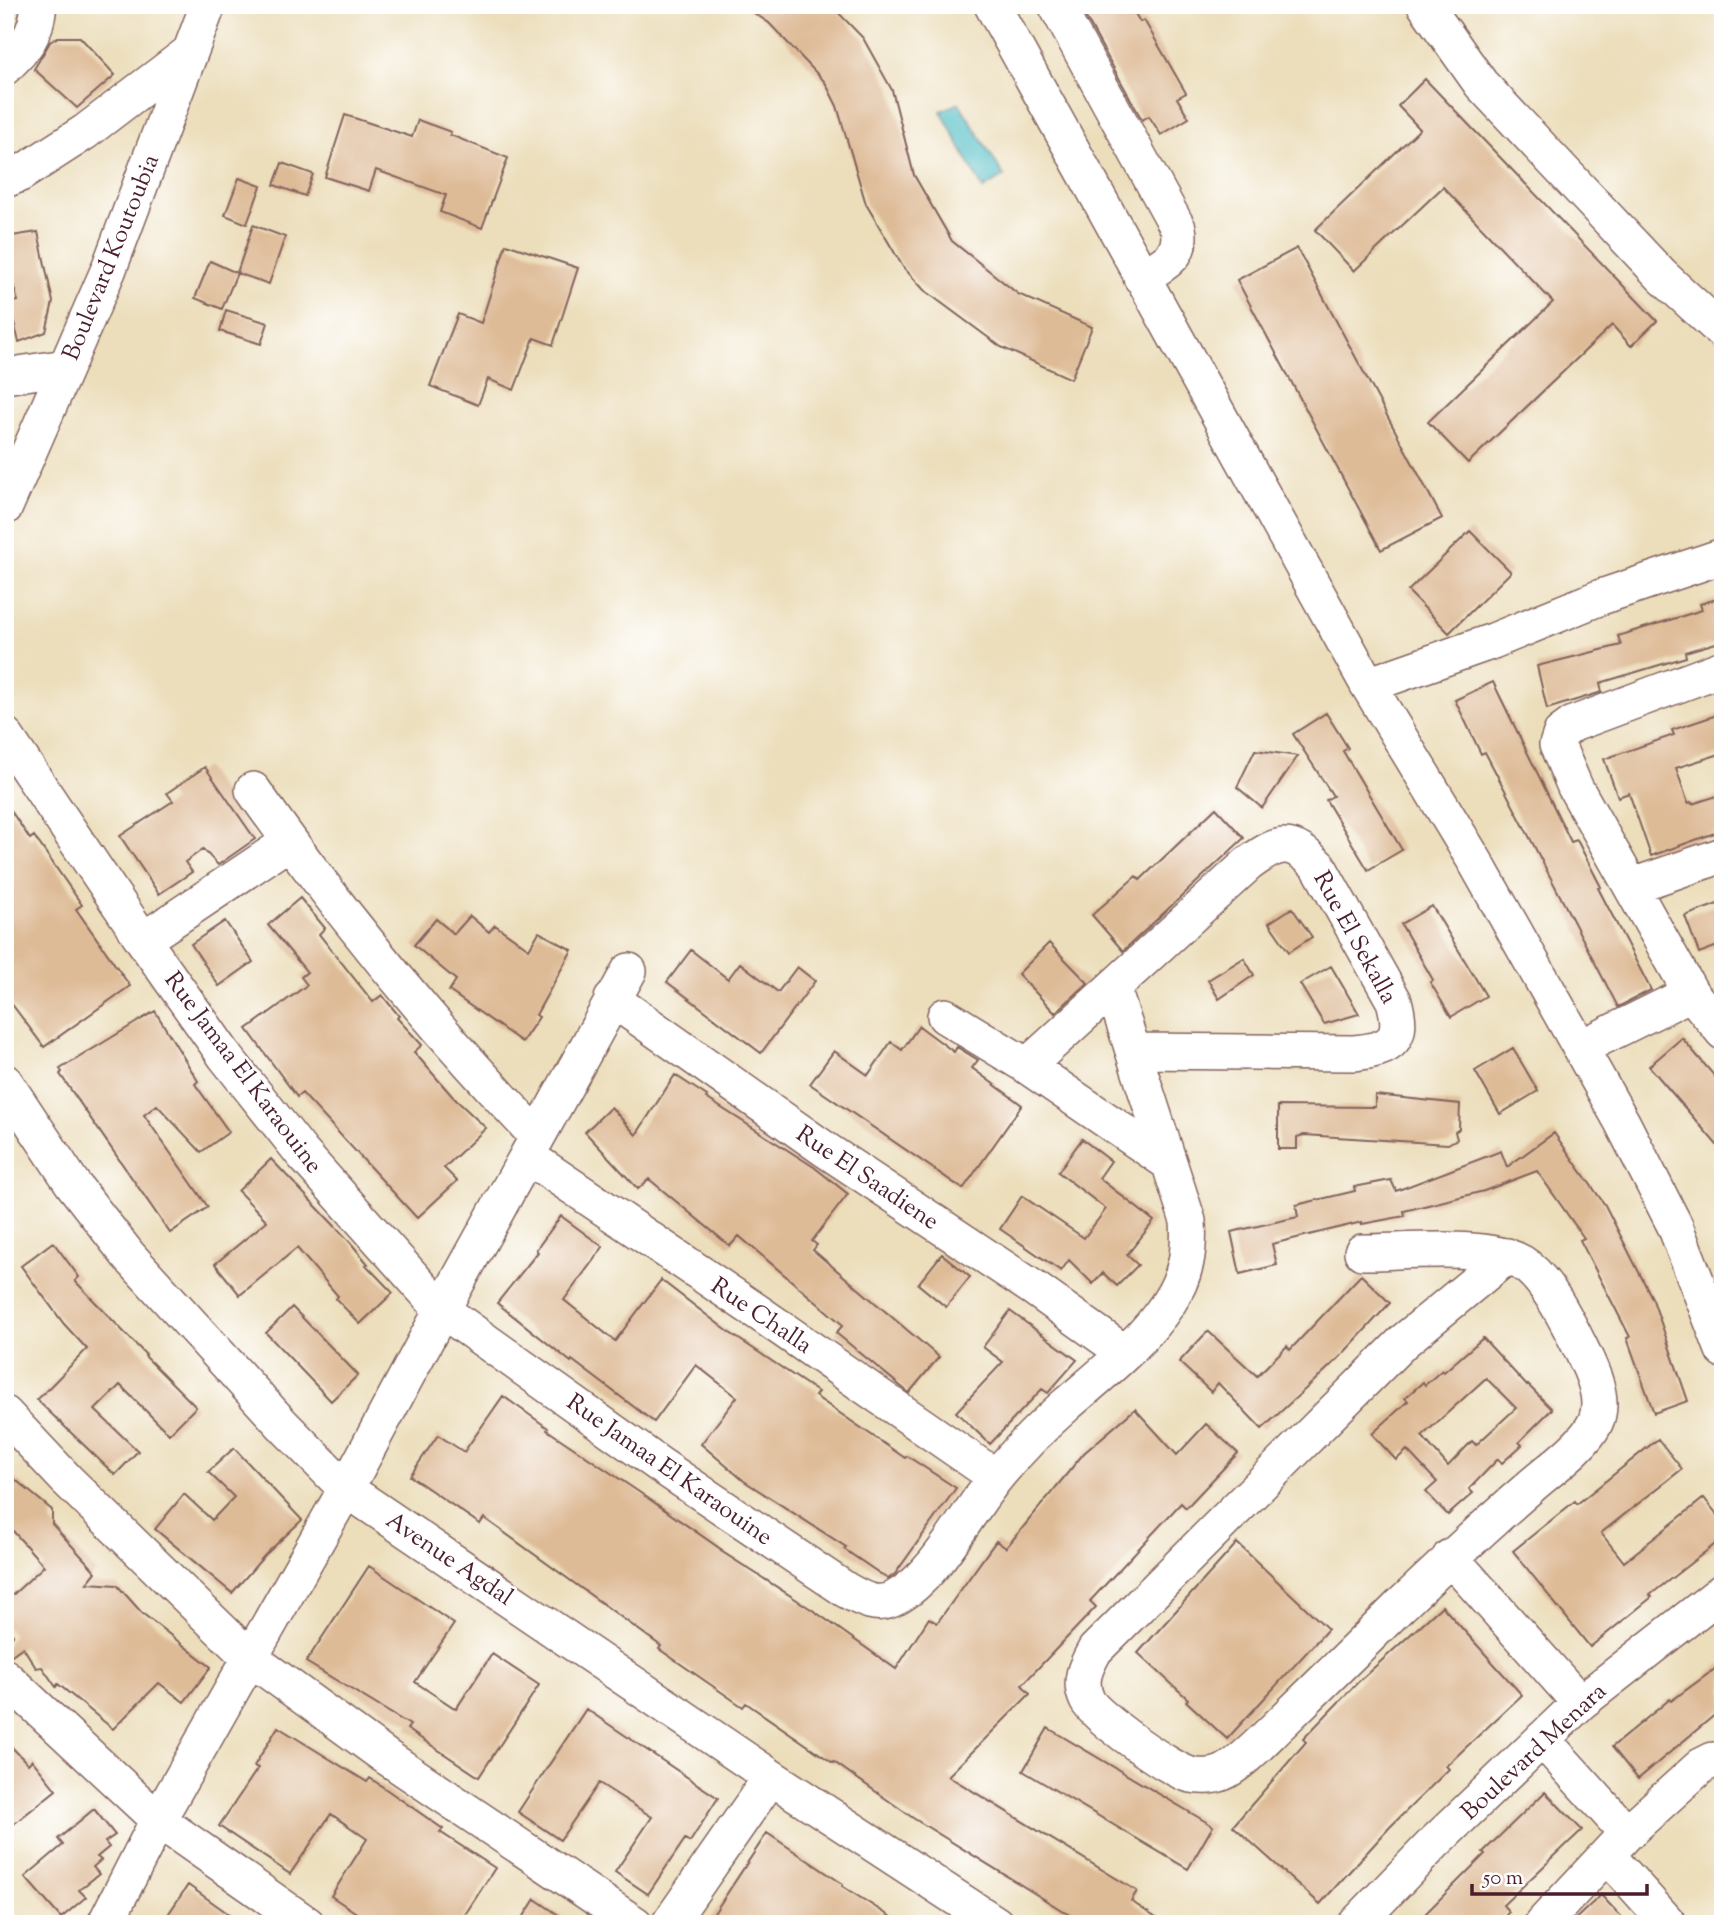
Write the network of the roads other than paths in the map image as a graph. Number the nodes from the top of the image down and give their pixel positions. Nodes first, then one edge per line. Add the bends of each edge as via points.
1 (39, 5) edge
2 (208, 5) edge
3 (992, 5) edge
4 (1056, 5) edge
5 (1425, 5) edge
6 (190, 52) junction
7 (5, 67) edge
8 (5, 180) edge
9 (1141, 277) junction
10 (1723, 332) edge
11 (66, 367) junction
12 (5, 376) edge
13 (5, 506) edge
14 (1723, 556) edge
15 (1723, 667) edge
16 (1368, 685) junction
17 (5, 735) edge
18 (253, 790) dead end
19 (289, 842) junction
20 (1723, 855) edge
21 (1632, 886) junction
22 (143, 940) junction
23 (1113, 989) junction
24 (1691, 993) junction
25 (945, 1016) dead end
26 (1723, 1032) edge
27 (1580, 1048) junction
28 (1133, 1051) junction
29 (1027, 1066) junction
30 (5, 1082) edge
31 (532, 1146) junction
32 (1169, 1163) junction
33 (1362, 1252) dead end
34 (1507, 1256) junction
35 (442, 1310) junction
36 (1723, 1350) edge
37 (1125, 1353) junction
38 (5, 1414) edge
39 (996, 1477) junction
40 (346, 1489) junction
41 (1450, 1557) junction
42 (1723, 1591) edge
43 (250, 1658) junction
44 (5, 1678) edge
45 (1580, 1703) junction
46 (1542, 1739) junction
47 (1723, 1761) edge
48 (771, 1777) junction
49 (158, 1820) junction
50 (1617, 1844) junction
51 (105, 1924) edge
52 (307, 1924) edge
53 (635, 1924) edge
54 (669, 1924) edge
55 (996, 1924) edge
56 (1356, 1924) edge
57 (1542, 1924) edge
58 (1669, 1924) edge

1 - 7 street via 33,34
2 - 6 street, Boulevard Koutoubia
3 - 9 street
4 - 9 street via 1178,228 1175,255
5 - 10 street via 1481,84 1662,276
6 - 8 street via 74,139
6 - 11 street, Boulevard Koutoubia via 108,271
9 - 16 street
11 - 12 street
11 - 13 street, Boulevard Koutoubia
14 - 16 street
15 - 21 street via 1573,724 1557,739 1567,771
16 - 27 street
17 - 22 street, Rue Jamaa El Karaouine
18 - 19 street, Rue Challa
19 - 22 street
19 - 31 street, Rue Challa
20 - 21 street
21 - 24 street
22 - 35 street, Rue Jamaa El Karaouine via 264,1107
23 - 28 street, Rue Jamaa El Karaouine
23 - 28 street, Rue El Sekalla via 1248,864 1280,845 1300,850 1319,867 1399,1017 1396,1036 1376,1051
23 - 29 street, Rue El Sekalla
24 - 26 street
24 - 27 street
25 - 29 street
27 - 36 street via 1675,1226
28 - 32 street, Rue Jamaa El Karaouine
29 - 32 street
30 - 40 street, Avenue Agdal via 72,1183 128,1255
31 - 35 street
31 - 37 street, Rue El Saadiene via 621,985 826,1150
31 - 39 street, Rue Challa
32 - 37 street, Rue Jamaa El Karaouine via 1188,1222 1190,1251 1169,1302
33 - 34 street via 1471,1251
34 - 41 street via 1540,1280 1569,1325 1600,1403 1595,1423 1585,1436
34 - 41 street via 1404,1341 1095,1650 1083,1671 1086,1700 1127,1738 1189,1775 1224,1772 1263,1740
35 - 39 street, Rue Jamaa El Karaouine via 660,1465 866,1601 892,1600 917,1582
35 - 40 street
37 - 39 street, Rue Jamaa El Karaouine via 1036,1433
38 - 43 street
40 - 43 street
40 - 48 street, Avenue Agdal
41 - 45 street
42 - 45 street, Boulevard Menara
43 - 49 street
43 - 53 street via 385,1756
44 - 49 street
45 - 46 street, Boulevard Menara
46 - 50 street
46 - 56 street, Boulevard Menara
47 - 50 street via 1701,1766
48 - 54 street
48 - 55 street, Avenue Agdal
49 - 51 street
49 - 52 street
50 - 57 street
50 - 58 street

